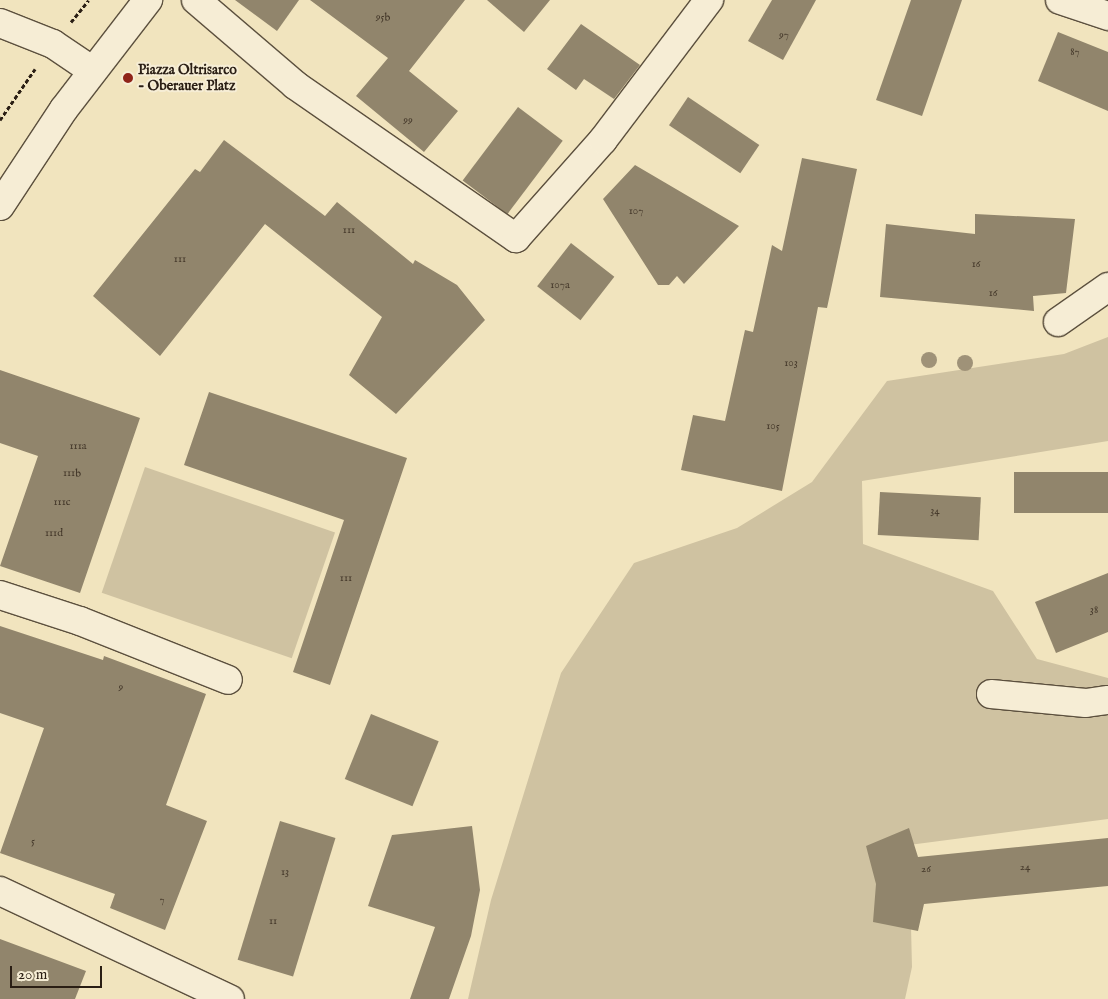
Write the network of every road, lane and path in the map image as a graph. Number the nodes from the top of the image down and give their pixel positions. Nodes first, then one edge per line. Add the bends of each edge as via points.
1 (148, 0) edge
2 (196, 0) edge
3 (709, 0) edge
4 (1060, 0) edge
5 (1108, 16) edge
6 (0, 23) edge
7 (93, 71) junction
8 (0, 206) edge
9 (1108, 287) edge
10 (1058, 322) dead end
11 (0, 595) edge
12 (228, 680) dead end
13 (991, 694) dead end
14 (1108, 700) edge
15 (0, 891) edge
16 (230, 999) edge

1 - 7 street
2 - 3 street via 295,84 516,238 603,140
4 - 5 street
6 - 7 street via 53,44
7 - 8 street
9 - 10 street
11 - 12 street via 80,621
13 - 14 street via 1086,703
15 - 16 street

